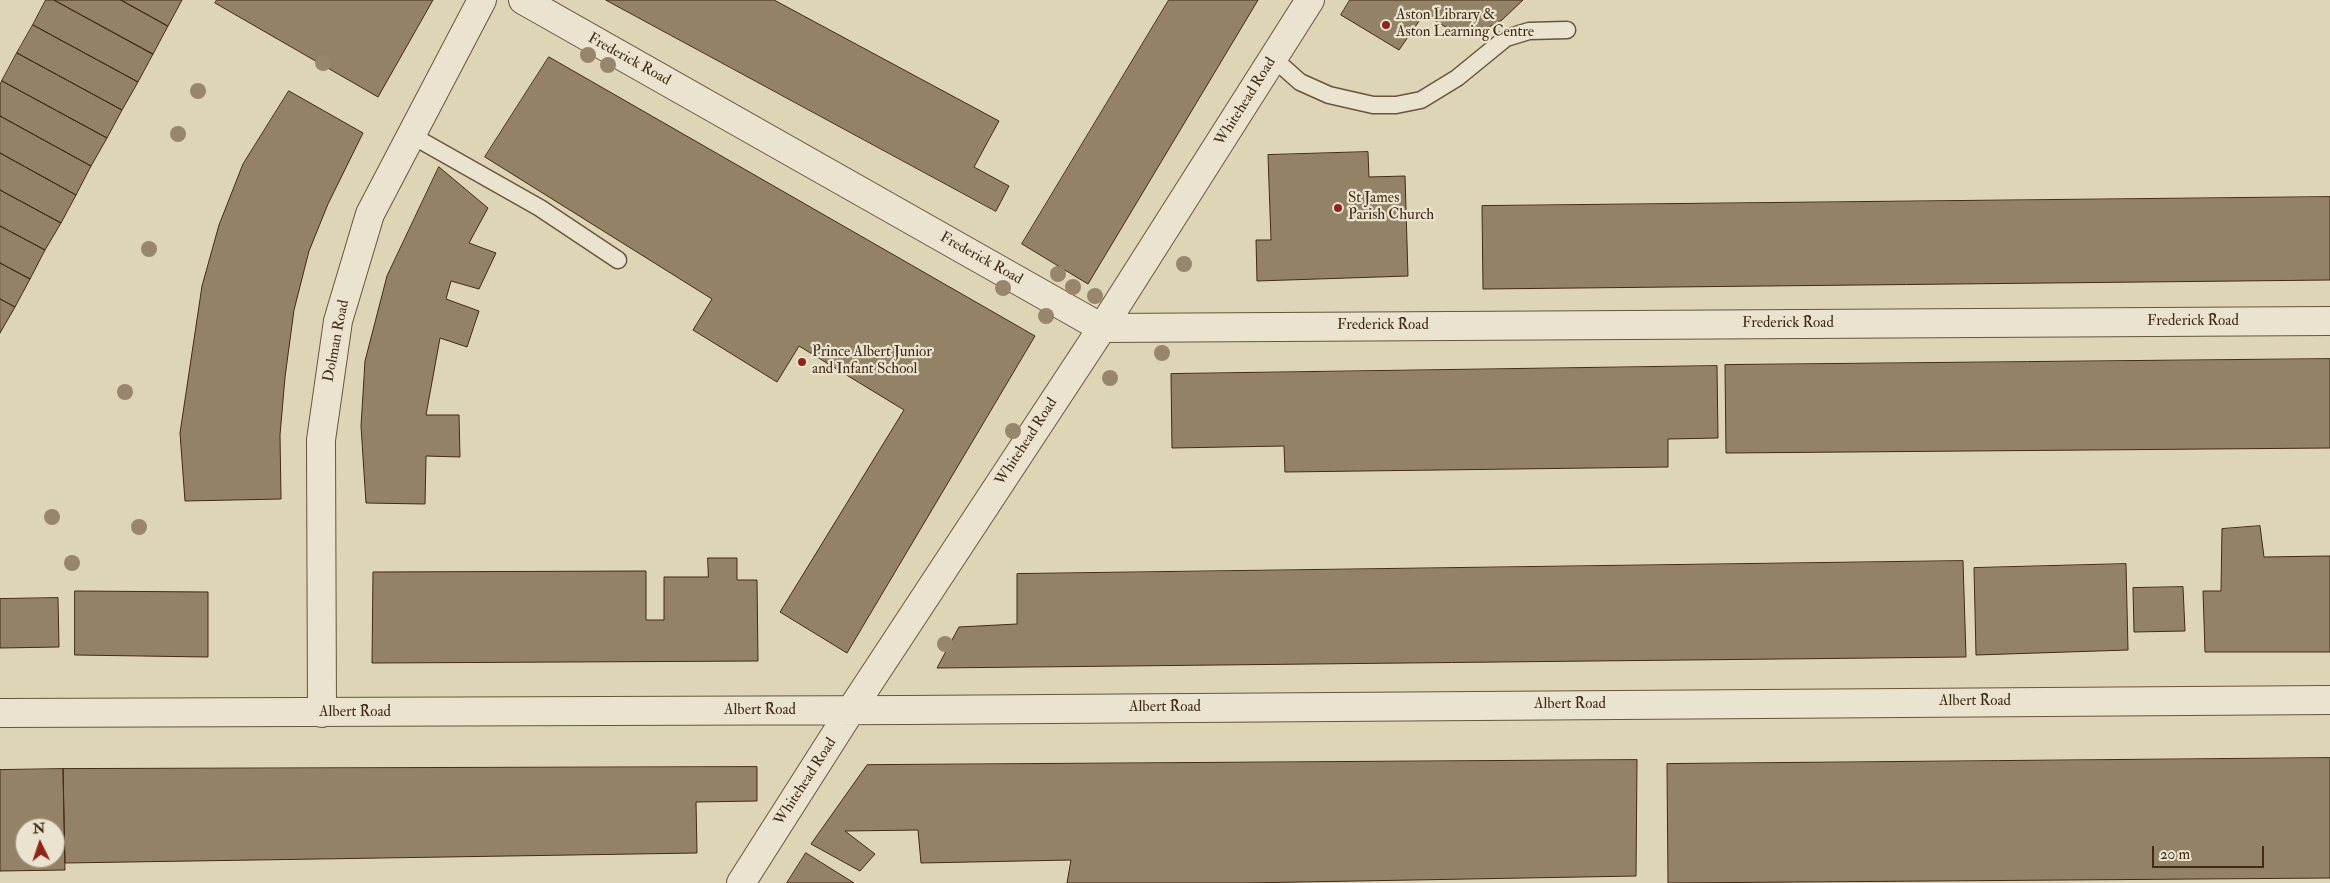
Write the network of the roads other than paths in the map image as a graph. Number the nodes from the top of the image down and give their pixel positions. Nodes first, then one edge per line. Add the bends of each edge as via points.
1 (482, 0) edge
2 (523, 0) edge
3 (1310, 0) edge
4 (1568, 30) dead end
5 (1273, 58) junction
6 (411, 135) junction
7 (618, 260) dead end
8 (2330, 321) edge
9 (1102, 328) junction
10 (2330, 700) edge
11 (851, 710) junction
12 (0, 713) edge
13 (322, 713) junction
14 (741, 883) edge

1 - 6 street, Dolman Road
2 - 9 street, Frederick Road
3 - 5 street, Whitehead Road
4 - 5 lane via 1529,31 1506,38 1422,100 1396,105 1373,105 1329,95 1300,82
5 - 9 street, Whitehead Road
6 - 7 lane via 540,208
6 - 13 street, Dolman Road via 370,214 338,321 321,440
8 - 9 street, Frederick Road
9 - 11 street, Whitehead Road
10 - 11 street, Albert Road
11 - 13 street, Albert Road
11 - 14 street, Whitehead Road
12 - 13 street, Albert Road

